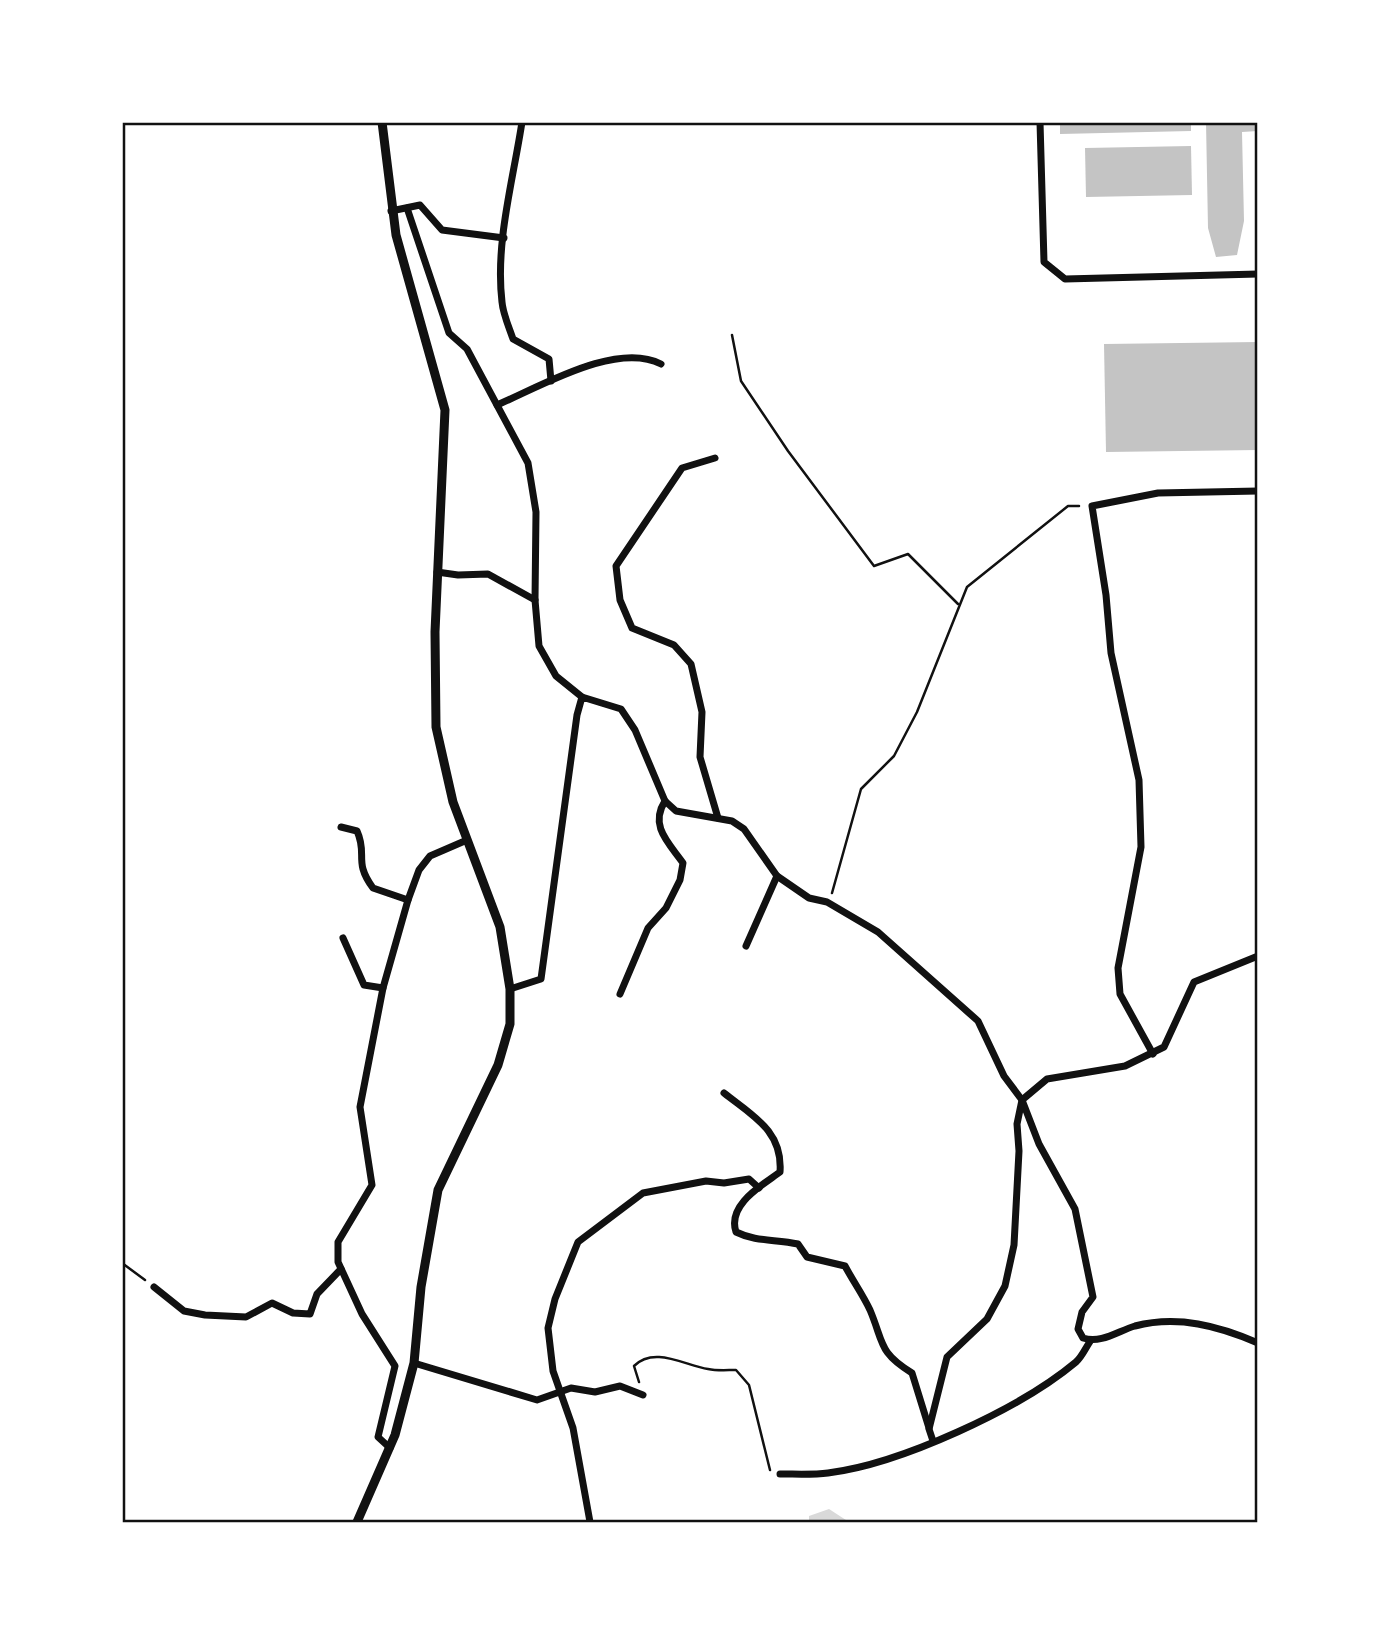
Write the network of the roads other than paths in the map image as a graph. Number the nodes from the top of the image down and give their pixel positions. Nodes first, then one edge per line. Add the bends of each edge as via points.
1 (382, 122) edge
2 (522, 122) edge
3 (1040, 122) edge
4 (407, 208) junction
5 (391, 211) junction
6 (504, 238) junction
7 (1258, 274) edge
8 (662, 364) dead end
9 (551, 382) junction
10 (496, 405) junction
11 (715, 458) dead end
12 (1258, 491) edge
13 (437, 572) junction
14 (534, 600) junction
15 (582, 696) junction
16 (665, 801) junction
17 (718, 818) junction
18 (341, 827) dead end
19 (467, 840) junction
20 (777, 876) junction
21 (408, 901) junction
22 (343, 938) dead end
23 (746, 946) dead end
24 (1258, 956) edge
25 (383, 988) junction
26 (510, 989) junction
27 (620, 993) dead end
28 (1153, 1054) junction
29 (724, 1093) dead end
30 (1022, 1100) junction
31 (759, 1188) junction
32 (341, 1269) junction
33 (154, 1287) road end
34 (1091, 1340) junction
35 (1258, 1343) edge
36 (414, 1363) junction
37 (559, 1393) junction
38 (643, 1395) road end
39 (929, 1429) junction
40 (933, 1441) junction
41 (390, 1448) junction
42 (780, 1474) road end
43 (357, 1522) edge
44 (590, 1522) edge

1 - 5 street
2 - 6 street
3 - 7 street via 1044,262 1065,279
4 - 5 street
4 - 6 street via 420,205 442,230
4 - 10 street via 449,333 467,349
5 - 13 street via 445,410
6 - 9 street via 502,305 513,339 549,359
8 - 9 street via 648,357 619,359 571,371
9 - 10 street
10 - 14 street via 528,463 536,512
11 - 17 street via 682,468 616,566 620,600 632,628 674,645 691,664 702,712 700,757
12 - 28 street via 1158,493 1092,506 1111,653 1139,780 1141,847 1118,968 1120,994
13 - 14 street via 488,574
13 - 19 street via 436,727
14 - 15 street via 539,646 556,676
15 - 16 street via 621,709 635,730
15 - 26 street via 541,979
16 - 17 street via 676,811
16 - 27 street via 658,811 659,829 683,863 680,880 667,908 648,929
17 - 20 street via 744,829
18 - 21 street via 357,831 362,843 359,861 373,888
19 - 21 street via 430,856 419,870
19 - 26 street via 500,927
20 - 23 street
20 - 30 street via 809,898 827,902 878,932 978,1021 1004,1076
21 - 25 street
22 - 25 street via 364,985
24 - 28 street via 1194,982 1164,1047
25 - 32 street via 360,1107 372,1185 338,1241
26 - 36 street via 510,1024 498,1065 438,1190 421,1287
28 - 30 street via 1125,1066 1047,1079
29 - 31 street via 770,1130 781,1155 780,1172
30 - 34 street via 1039,1144 1075,1209 1093,1297 1082,1312 1078,1329 1083,1338
30 - 39 street via 1017,1124 1014,1245 1005,1286 988,1320 947,1357
31 - 37 street via 750,1179 706,1181 643,1194 578,1242 548,1328
31 - 39 street via 736,1209 732,1221 736,1231 752,1240 798,1244 807,1257 845,1266 890,1360 912,1373
32 - 33 street via 317,1294 310,1314 293,1314 272,1303 246,1317 205,1315 184,1311
32 - 41 street via 362,1314 395,1366 378,1437
34 - 35 street via 1137,1325 1188,1321
34 - 40 street via 1077,1361 1013,1404
36 - 37 street via 537,1400
36 - 41 street
37 - 38 street via 571,1388 595,1392 620,1386
37 - 44 street via 573,1428
39 - 40 street
40 - 42 street via 828,1473
41 - 43 street

